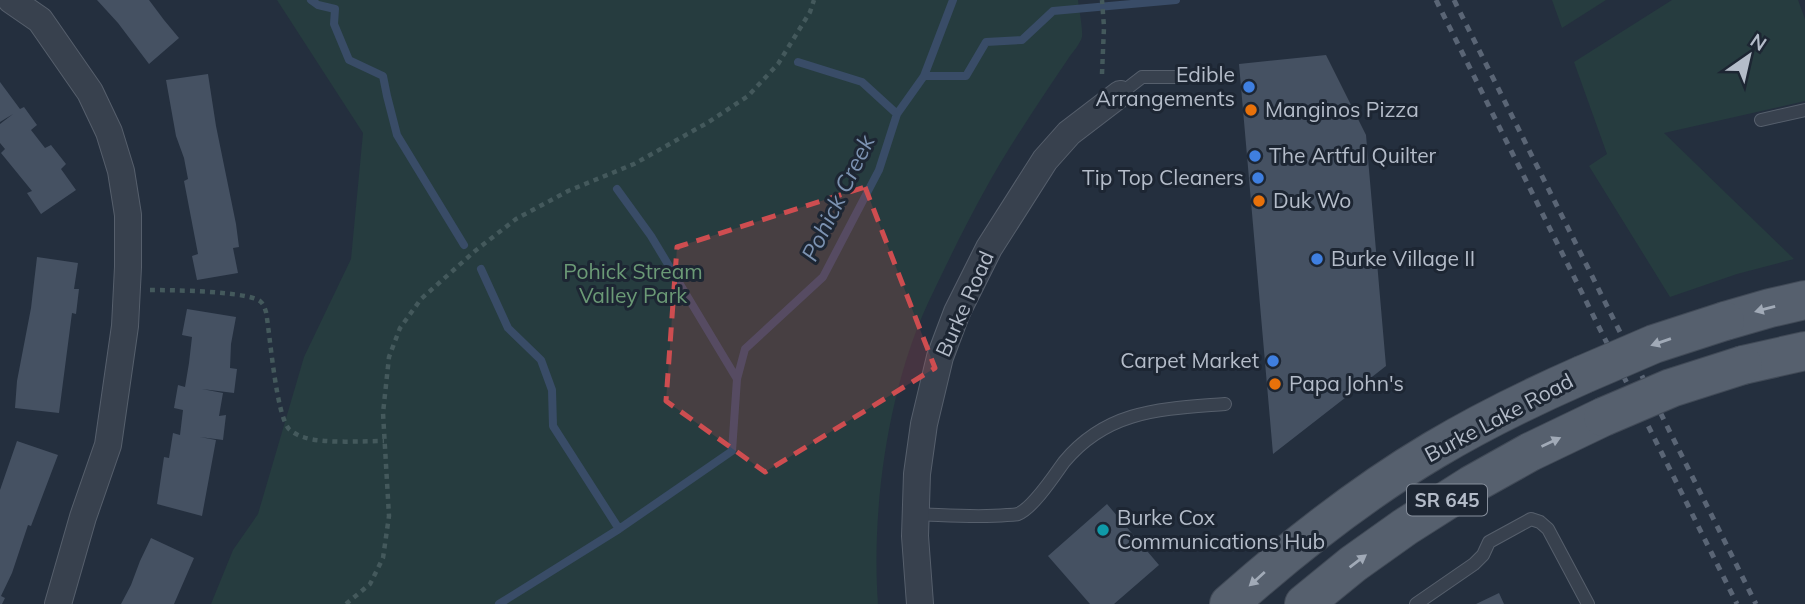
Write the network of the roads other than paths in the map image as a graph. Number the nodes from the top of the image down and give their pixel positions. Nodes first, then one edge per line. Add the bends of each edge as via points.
1 (11, 0) edge
2 (1196, 77) dead end
3 (1120, 94) joint
4 (1805, 110) edge
5 (1761, 120) dead end
6 (1805, 300) edge
7 (1805, 351) edge
8 (1225, 404) dead end
9 (916, 514) junction
10 (58, 604) edge
11 (920, 604) edge
12 (1229, 604) edge
13 (1304, 604) edge
14 (1416, 604) edge
15 (1588, 604) edge

1 - 10 street via 40,20 90,92 109,132 128,215 125,326 108,445
2 - 3 lane via 1142,77
3 - 9 street, Burke Road via 1069,133 1045,160 989,248 957,312 940,357 924,424
4 - 5 lane
6 -> 12 main road, Burke Lake Road / SR 645, bridge via 1654,344 1494,418 1368,492
13 -> 7 main road, SR 645, bridge via 1405,527 1530,452 1671,388
8 - 9 lane via 1149,411 1119,421 1091,436 1018,514
9 - 11 street, Burke Road
14 - 15 lane via 1474,564 1489,542 1531,520 1548,529

